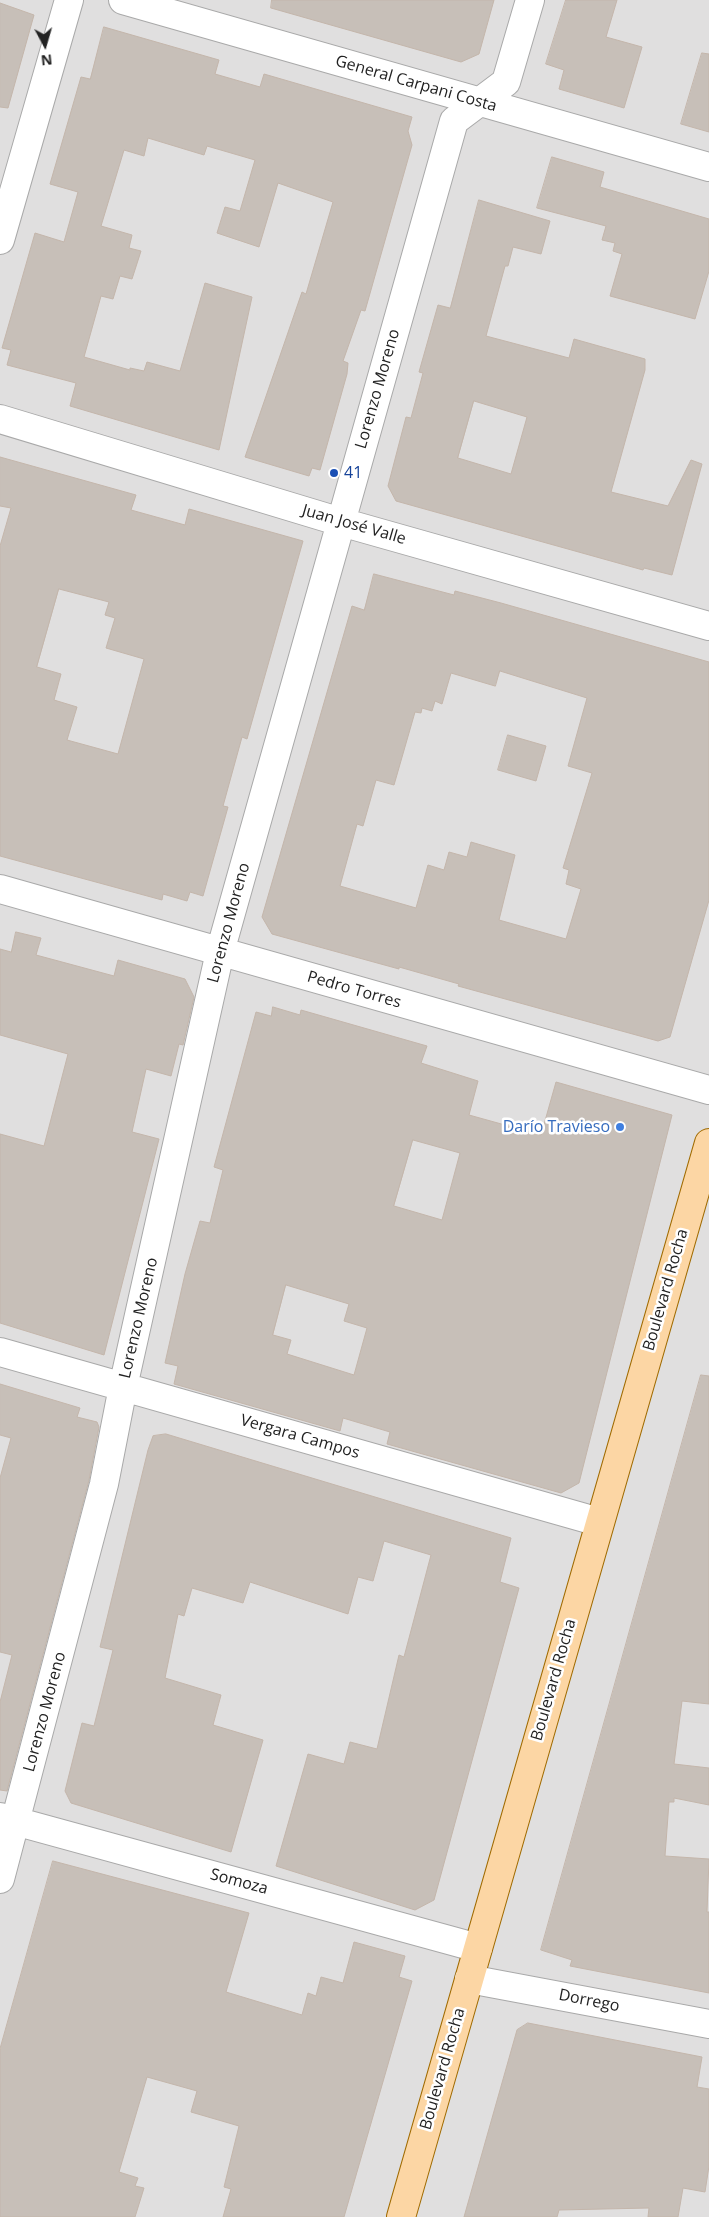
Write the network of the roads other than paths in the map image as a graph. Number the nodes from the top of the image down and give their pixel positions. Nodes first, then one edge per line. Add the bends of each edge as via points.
1 (69, 0) edge
2 (123, 0) edge
3 (530, 0) edge
4 (479, 102) junction
5 (709, 167) edge
6 (0, 240) edge
7 (0, 419) edge
8 (341, 522) junction
9 (709, 626) edge
10 (0, 890) edge
11 (220, 952) junction
12 (709, 1090) edge
13 (709, 1145) edge
14 (0, 1352) edge
15 (123, 1387) junction
16 (599, 1522) junction
17 (8, 1819) edge
18 (0, 1879) edge
19 (478, 1948) junction
20 (469, 1978) junction
21 (709, 2024) edge
22 (401, 2217) edge

1 - 6 street
2 - 4 street, General Carpani Costa
3 - 4 street, Lorenzo Moreno via 506,82
4 - 5 street, General Carpani Costa
4 - 8 street, Lorenzo Moreno via 454,121
7 - 8 street, Juan José Valle
8 - 9 street, Juan José Valle
8 - 11 street, Lorenzo Moreno
10 - 11 street, Pedro Torres
11 - 12 street, Pedro Torres
11 - 15 street, Lorenzo Moreno
13 - 16 main road, Boulevard Rocha
14 - 15 street, Vergara Campos
15 - 16 street, Vergara Campos
15 - 17 street, Lorenzo Moreno via 104,1484
16 - 19 main road, Boulevard Rocha
17 - 18 street, Lorenzo Moreno
17 - 19 street, Somoza
19 - 20 main road, Boulevard Rocha
20 - 21 street, Dorrego
20 - 22 main road, Boulevard Rocha

